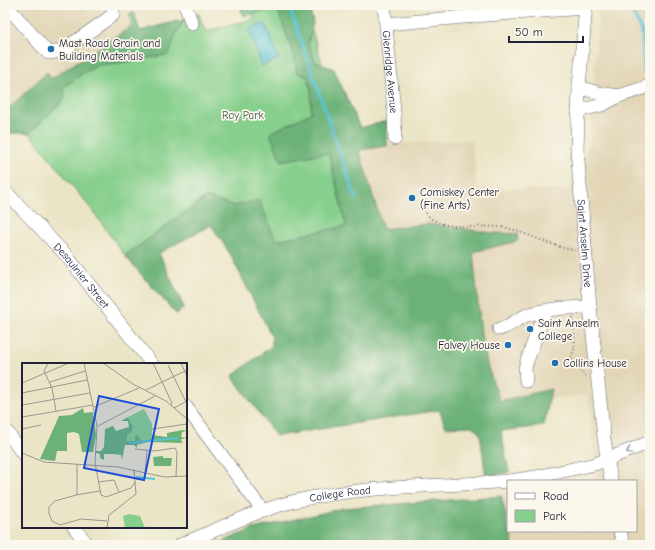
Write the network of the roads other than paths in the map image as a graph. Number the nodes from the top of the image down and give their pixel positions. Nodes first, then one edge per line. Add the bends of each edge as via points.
1 (6, 5) edge
2 (113, 5) edge
3 (185, 5) edge
4 (384, 5) edge
5 (586, 6) edge
6 (192, 24) dead end
7 (386, 24) junction
8 (650, 86) edge
9 (579, 87) junction
10 (619, 96) junction
11 (578, 111) junction
12 (395, 139) dead end
13 (5, 191) edge
14 (590, 307) junction
15 (545, 311) junction
16 (499, 329) dead end
17 (151, 363) edge
18 (526, 381) dead end
19 (187, 409) edge
20 (5, 429) edge
21 (650, 442) edge
22 (22, 453) edge
23 (607, 459) junction
24 (516, 480) edge
25 (611, 480) edge
26 (507, 481) edge
27 (263, 511) junction
28 (75, 528) edge
29 (620, 532) edge
30 (88, 545) edge
31 (180, 545) edge
32 (623, 545) edge

1 - 2 street via 48,53 62,51 113,15
3 - 6 street
4 - 7 street, Glenridge Avenue
5 - 7 street
5 - 9 street, Saint Anselm Drive
7 - 12 street, Glenridge Avenue
8 - 10 street
9 - 10 street
9 - 11 street, Saint Anselm Drive
10 - 11 street via 602,106
11 - 14 street, Saint Anselm Drive via 577,149
13 - 17 street, Desaulnier Street via 66,255
14 - 15 street
14 - 23 street, Saint Anselm Drive
15 - 16 street via 525,316
15 - 18 street via 525,368
19 - 27 street
20 - 22 street
21 -> 23 street, College Road
23 - 24 street, College Road via 595,464
23 - 25 street, Saint Anselm Drive
26 - 27 street, College Road via 338,494 298,500
27 - 31 street, College Road
28 - 30 street
29 - 32 street

